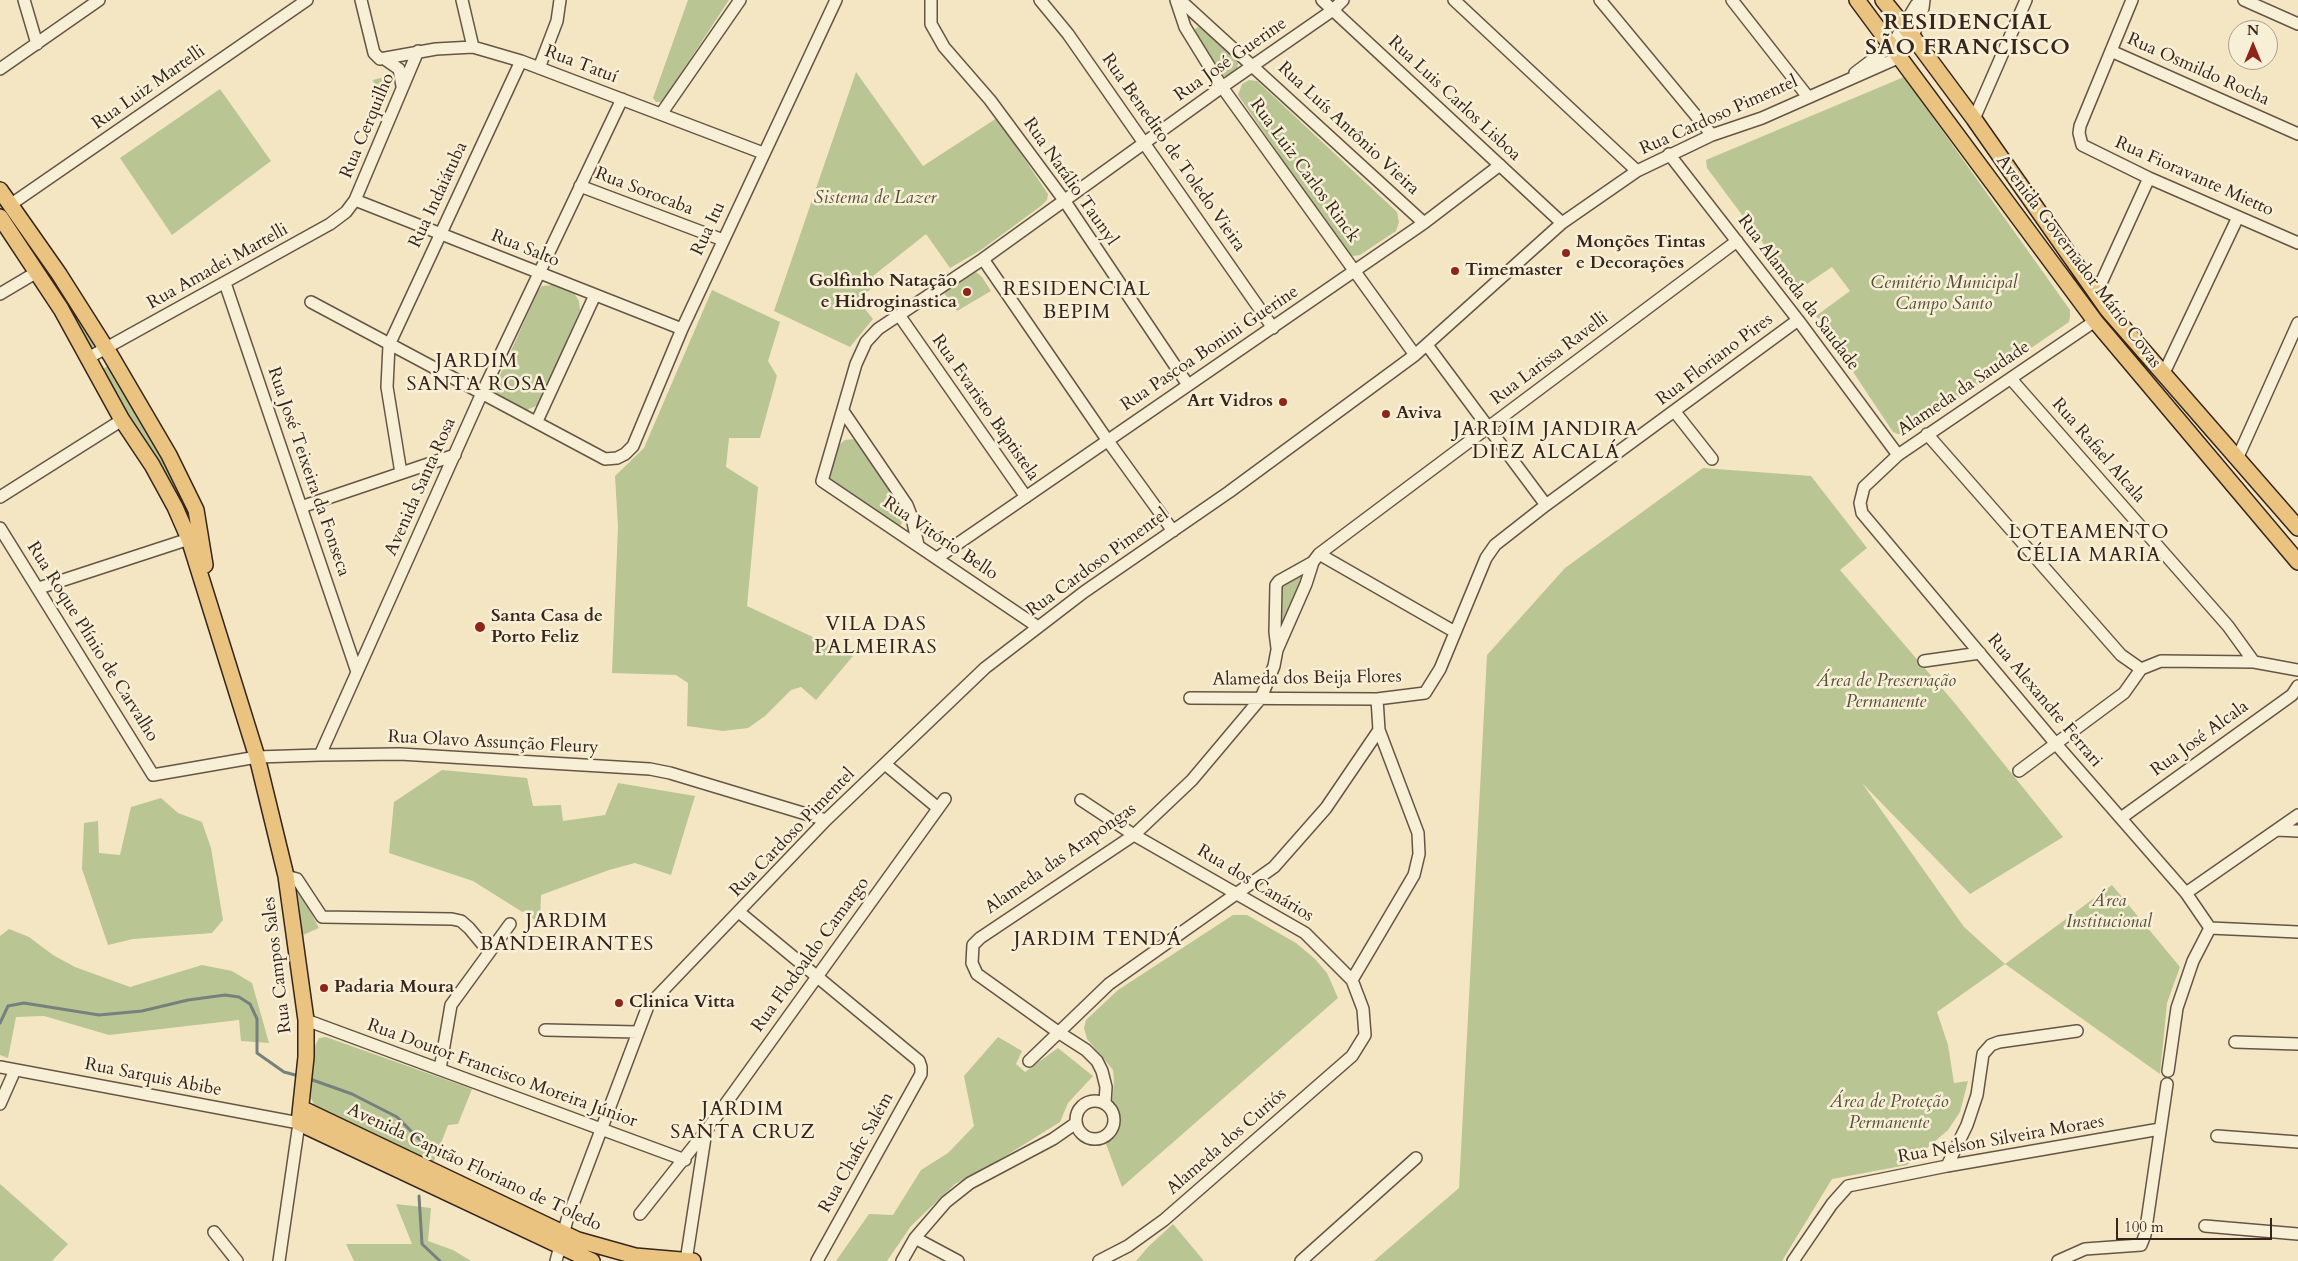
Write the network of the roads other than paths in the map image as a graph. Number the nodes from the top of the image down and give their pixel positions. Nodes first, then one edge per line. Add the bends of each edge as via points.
1 (24, 0) edge
2 (99, 0) edge
3 (307, 0) edge
4 (361, 0) edge
5 (462, 0) edge
6 (560, 0) edge
7 (740, 0) edge
8 (836, 0) edge
9 (931, 0) edge
10 (1040, 0) edge
11 (1176, 0) edge
12 (1180, 0) edge
13 (1322, 0) edge
14 (1343, 0) edge
15 (1454, 0) edge
16 (1600, 0) edge
17 (1732, 0) edge
18 (1856, 0) edge
19 (1883, 0) edge
20 (1924, 0) edge
21 (2026, 0) edge
22 (2132, 0) edge
23 (2244, 0) edge
24 (1333, 10) junction
25 (2298, 24) edge
26 (1909, 32) junction
27 (37, 44) junction
28 (473, 47) junction
29 (418, 51) junction
30 (1896, 51) junction
31 (2111, 51) junction
32 (383, 59) junction
33 (521, 61) junction
34 (1254, 66) junction
35 (539, 68) junction
36 (0, 69) edge
37 (1222, 87) junction
38 (402, 88) junction
39 (1808, 97) junction
40 (622, 99) junction
41 (662, 114) junction
42 (1974, 119) junction
43 (2298, 134) edge
44 (1712, 135) junction
45 (1144, 143) junction
46 (763, 153) junction
47 (1670, 154) junction
48 (1500, 165) junction
49 (1637, 171) junction
50 (2149, 178) junction
51 (580, 186) junction
52 (0, 190) edge
53 (355, 200) junction
54 (1064, 200) junction
55 (10, 205) junction
56 (346, 212) joint
57 (0, 217) edge
58 (2238, 217) junction
59 (1424, 223) junction
60 (1562, 223) junction
61 (440, 234) junction
62 (723, 240) junction
63 (1737, 241) junction
64 (2298, 243) edge
65 (983, 260) junction
66 (37, 272) junction
67 (1354, 272) junction
68 (539, 273) junction
69 (225, 283) junction
70 (0, 294) edge
71 (2096, 294) junction
72 (596, 295) junction
73 (311, 302) dead end
74 (899, 315) junction
75 (1798, 320) junction
76 (2095, 321) junction
77 (2298, 323) edge
78 (1273, 328) junction
79 (682, 329) junction
80 (388, 345) junction
81 (1427, 345) junction
82 (106, 349) junction
83 (1414, 355) junction
84 (88, 358) junction
85 (2163, 375) junction
86 (2011, 379) junction
87 (1188, 385) junction
88 (482, 393) junction
89 (843, 411) junction
90 (1675, 412) junction
91 (122, 420) junction
92 (537, 421) junction
93 (1488, 427) junction
94 (1927, 434) junction
95 (1108, 441) junction
96 (1898, 454) junction
97 (454, 455) junction
98 (2237, 458) junction
99 (1712, 459) dead end
100 (401, 473) junction
101 (822, 481) joint
102 (1860, 494) joint
103 (0, 497) edge
104 (1026, 497) junction
105 (1546, 505) junction
106 (175, 507) junction
107 (301, 507) junction
108 (196, 510) junction
109 (2295, 519) edge
110 (199, 526) junction
111 (0, 528) edge
112 (1173, 531) junction
113 (189, 539) junction
114 (918, 545) junction
115 (937, 558) junction
116 (1316, 558) junction
117 (2298, 562) edge
118 (206, 570) junction
119 (39, 588) junction
120 (213, 616) junction
121 (1038, 627) junction
122 (1455, 632) junction
123 (1277, 650) junction
124 (1980, 653) junction
125 (1924, 661) dead end
126 (2254, 662) junction
127 (2141, 669) junction
128 (2298, 670) edge
129 (357, 672) junction
130 (2298, 686) edge
131 (1425, 693) joint
132 (1190, 698) dead end
133 (1262, 698) junction
134 (1377, 699) junction
135 (1379, 730) junction
136 (2056, 744) junction
137 (320, 754) junction
138 (257, 757) junction
139 (885, 764) junction
140 (2019, 771) dead end
141 (153, 775) joint
142 (1081, 800) dead end
143 (2298, 815) edge
144 (2121, 818) junction
145 (826, 820) junction
146 (2277, 830) junction
147 (2298, 831) edge
148 (1134, 835) junction
149 (286, 876) junction
150 (2186, 892) junction
151 (1239, 894) junction
152 (739, 912) junction
153 (510, 924) dead end
154 (2210, 928) junction
155 (2298, 932) edge
156 (489, 952) junction
157 (817, 977) junction
158 (1352, 980) junction
159 (306, 1020) junction
160 (545, 1030) dead end
161 (2077, 1031) dead end
162 (638, 1032) junction
163 (1058, 1032) junction
164 (1365, 1035) joint
165 (2235, 1042) dead end
166 (2298, 1044) edge
167 (1029, 1061) dead end
168 (0, 1067) edge
169 (15, 1070) junction
170 (440, 1070) junction
171 (2168, 1071) dead end
172 (2167, 1084) dead end
173 (1105, 1103) junction
174 (0, 1104) edge
175 (300, 1116) junction
176 (1076, 1124) junction
177 (600, 1128) junction
178 (2160, 1129) junction
179 (706, 1131) junction
180 (2216, 1136) dead end
181 (2298, 1142) edge
182 (1416, 1158) dead end
183 (685, 1160) junction
184 (1947, 1166) junction
185 (474, 1199) junction
186 (640, 1214) dead end
187 (2205, 1226) dead end
188 (214, 1232) dead end
189 (2298, 1234) edge
190 (915, 1238) junction
191 (560, 1247) edge
192 (236, 1261) edge
193 (279, 1261) edge
194 (592, 1261) edge
195 (689, 1261) edge
196 (817, 1261) edge
197 (902, 1261) edge
198 (958, 1261) edge
199 (1099, 1261) edge
200 (1301, 1261) edge
201 (1793, 1261) edge
202 (2058, 1261) edge

1 - 27 street
2 - 27 street
3 - 55 street, Rua Luiz Martelli
4 - 32 street via 374,53
5 - 28 street
6 - 35 street via 557,21
7 - 41 street
8 - 46 street, Rua Itu
9 - 54 street, Rua Natálio Taunyl via 931,24 944,47 990,100
10 - 45 street, Rua Benedito de Toledo Vieira via 1068,34
11 - 37 street, Rua Luiz Carlos Rinck via 1185,27
12 - 34 street, Rua Luís Antônio Vieira
13 - 24 street, Rua Luis Carlos Lisboa
14 - 24 street, Rua José Guerine
15 - 49 street
16 - 44 street
17 - 39 street
18 - 30 main road, Avenida Governador Mário Covas
19 - 26 main road, Avenida Governador Mário Covas
20 - 26 street, Rua Cardoso Pimentel
21 - 42 street
22 - 31 street
23 - 25 street
24 - 34 street, Rua José Guerine
24 - 48 street, Rua Luis Carlos Lisboa
26 - 30 street, Rua Cardoso Pimentel
26 - 42 main road, Avenida Governador Mário Covas
27 - 36 street
28 - 29 street, Rua Tatuí
28 - 33 street, Rua Tatuí
29 - 32 street, Rua Tatuí
29 - 38 street, Rua Cerquilho
30 - 39 street, Rua Cardoso Pimentel via 1858,68 1851,78
30 - 76 main road, Avenida Governador Mário Covas
31 - 43 street, Rua Osmildo Rocha
31 - 50 street, Rua Fioravante Mietto via 2080,126 2082,146
32 - 38 street via 398,69
33 - 35 street, Rua Tatuí
33 - 61 street, Rua Indaiátuba
34 - 37 street, Rua José Guerine
34 - 59 street, Rua Luís Antônio Vieira
35 - 40 street, Rua Tatuí
37 - 45 street, Rua José Guerine
37 - 67 street, Rua Luiz Carlos Rinck
38 - 53 street, Rua Cerquilho
39 - 44 street, Rua Cardoso Pimentel via 1762,118
40 - 41 street, Rua Tatuí
40 - 51 street, Avenida Santa Rosa
41 - 46 street, Rua Tatuí
42 - 71 main road, Avenida Governador Mário Covas
44 - 47 street, Rua Cardoso Pimentel
45 - 54 street, Rua José Guerine
45 - 78 street, Rua Benedito de Toledo Vieira
46 - 62 street, Rua Itu
47 - 49 street, Rua Cardoso Pimentel
47 - 63 street, Rua Alameda da Saudade
48 - 59 street, Rua Pascoa Bonini Guerine
48 - 60 street, Rua Luis Carlos Lisboa
49 - 60 street, Rua Cardoso Pimentel
50 - 58 street, Rua Fioravante Mietto
50 - 71 street
51 - 62 street, Rua Sorocaba
51 - 68 street, Avenida Santa Rosa
52 - 55 main road
53 - 56 street, Rua Cerquilho
53 - 61 street, Rua Salto
54 - 65 street, Rua José Guerine
54 - 87 street, Rua Natálio Taunyl
55 - 82 main road
56 - 69 street, Rua Amadei Martelli
57 - 66 main road
58 - 64 street, Rua Fioravante Mietto
58 - 85 street
59 - 67 street, Rua Pascoa Bonini Guerine
60 - 81 street, Rua Cardoso Pimentel
61 - 68 street, Rua Salto
61 - 80 street, Rua Indaiátuba
62 - 79 street, Rua Itu
63 - 75 street, Rua Alameda da Saudade
63 - 93 street, Rua Larissa Ravelli
65 - 74 street, Rua José Guerine
65 - 95 street
66 - 70 street
66 - 84 main road
67 - 78 street, Rua Pascoa Bonini Guerine
67 - 83 street, Rua Luiz Carlos Rinck
68 - 72 street, Rua Salto
68 - 88 street, Avenida Santa Rosa
69 - 82 street, Rua Amadei Martelli
69 - 107 street, Rua José Teixeira da Fonseca
71 - 85 main road, Avenida Governador Mário Covas
72 - 79 street, Rua Salto
72 - 92 street
73 - 80 street
74 - 89 street, Rua José Guerine via 866,342 856,364
74 - 104 street, Rua Evaristo Baptistela
75 - 90 street, Rua Floriano Pires
75 - 96 street, Rua Alameda da Saudade
76 - 86 street, Alameda da Saudade
76 - 117 main road, Avenida Governador Mário Covas
77 - 98 street
78 - 87 street, Rua Pascoa Bonini Guerine
79 - 92 street, Rua Itu via 633,446 625,454 605,458
80 - 88 street
80 - 100 street via 387,387
81 - 83 street, Rua Cardoso Pimentel
81 - 93 street
82 - 84 street, Rua Amadei Martelli
82 - 108 main road via 169,455
83 - 112 street, Rua Cardoso Pimentel
84 - 91 main road
85 - 98 main road, Avenida Governador Mário Covas
86 - 94 street, Alameda da Saudade
86 - 126 street, Rua Rafael Alcala via 2228,626
87 - 95 street, Rua Pascoa Bonini Guerine
88 - 92 street
88 - 97 street, Avenida Santa Rosa
89 - 101 street, Rua José Guerine
89 - 114 street via 907,505
90 - 99 street
90 - 105 street, Rua Floriano Pires
91 - 103 street
91 - 106 main road
93 - 105 street
93 - 116 street, Rua Larissa Ravelli
94 - 96 street, Alameda da Saudade
94 - 127 street via 2121,655
95 - 104 street, Rua Pascoa Bonini Guerine
95 - 112 street
96 - 102 street, Alameda da Saudade via 1871,478
97 - 100 street
97 - 129 street, Avenida Santa Rosa
98 - 109 main road, Avenida Governador Mário Covas
100 - 107 street
101 - 114 street, Rua Vitório Bello
102 - 124 street, Rua Alexandre Ferrari via 1862,513
104 - 115 street, Rua Pascoa Bonini Guerine
105 - 122 street, Rua Floriano Pires via 1490,550
106 - 108 main road via 184,511
106 - 113 main road
107 - 129 street, Rua José Teixeira da Fonseca
108 - 110 main road
110 - 113 main road
110 - 118 main road
111 - 119 street, Rua Roque Plínio de Carvalho
112 - 121 street, Rua Cardoso Pimentel
113 - 118 main road via 198,549
113 - 119 street
113 - 120 main road
114 - 115 street, Rua Vitório Bello
115 - 121 street, Rua Vitório Bello
116 - 122 street
116 - 123 street
116 - 123 street, Rua Larissa Ravelli via 1276,585
118 - 120 main road
119 - 141 street, Rua Roque Plínio de Carvalho
120 - 138 main road, Rua Campos Sales
121 - 139 street, Rua Cardoso Pimentel via 985,668
122 - 131 street, Rua Floriano Pires via 1440,669
123 - 133 street, Alameda das Arapongas
124 - 125 street
124 - 136 street, Rua Alexandre Ferrari
126 - 127 street via 2160,661
126 - 128 street
127 - 136 street via 2124,693
129 - 137 street, Avenida Santa Rosa
130 - 144 street, Rua José Alcala via 2292,695
131 - 134 street, Alameda dos Beija Flores
132 - 133 street, Alameda dos Beija Flores
133 - 134 street, Alameda dos Beija Flores
133 - 148 street, Alameda das Arapongas via 1192,780
134 - 135 street
135 - 151 street via 1326,808 1274,867
135 - 158 street via 1418,833 1419,854 1414,875
136 - 140 street
136 - 144 street, Rua Alexandre Ferrari
137 - 138 street, Rua Olavo Assunção Fleury
137 - 145 street, Rua Olavo Assunção Fleury via 400,754 650,769
138 - 141 street, Rua Olavo Assunção Fleury
138 - 149 main road, Rua Campos Sales
139 - 145 street, Rua Cardoso Pimentel
139 - 157 street, Rua Flodoaldo Camargo via 941,803
142 - 148 street, Rua dos Canários
143 - 146 street
144 - 150 street, Rua Alexandre Ferrari
145 - 152 street, Rua Cardoso Pimentel
146 - 147 street
146 - 150 street
148 - 151 street, Rua dos Canários
148 - 163 street, Alameda das Arapongas via 972,945 972,963 977,974
149 - 156 street via 298,879 322,917 452,918 469,928
149 - 159 main road, Rua Campos Sales
150 - 154 street, Rua Alexandre Ferrari
151 - 158 street, Rua dos Canários via 1305,932
151 - 163 street via 1109,984
152 - 157 street
152 - 162 street, Rua Cardoso Pimentel via 648,1006
153 - 156 street
154 - 155 street
154 - 171 street via 2193,961 2177,1008
156 - 170 street via 451,1006
157 - 179 street, Rua Flodoaldo Camargo
157 - 196 street, Rua Chafic Salém via 919,1060 921,1074
158 - 164 street, Rua dos Canários via 1364,1009
159 - 170 street, Rua Doutor Francisco Moreira Júnior
159 - 175 main road, Rua Campos Sales
160 - 162 street
161 - 184 street via 1991,1045 1983,1054 1977,1095 1967,1125
162 - 177 street, Rua Cardoso Pimentel
163 - 167 street
163 - 173 street via 1097,1061 1106,1087
164 - 199 street, Alameda dos Curiós via 1352,1056 1164,1220 1128,1246
165 - 166 street
168 - 169 street, Rua Sarquis Abibe
169 - 174 street
169 - 175 street, Rua Sarquis Abibe
170 - 177 street, Rua Doutor Francisco Moreira Júnior
172 - 178 street
173 - 176 street via 1094,1101 1084,1104
173 - 176 street via 1115,1122 1106,1136 1091,1138 1081,1133
175 - 185 main road, Avenida Capitão Floriano de Toledo via 402,1156
175 - 185 main road, Avenida Capitão Floriano de Toledo via 408,1176
175 - 193 street, Rua Campos Sales
176 - 190 street via 970,1183 946,1202
177 - 183 street, Rua Doutor Francisco Moreira Júnior
177 - 191 street, Rua Cardoso Pimentel
178 - 184 street, Rua Nelson Silveira Moraes
178 - 202 street via 2141,1245 2085,1249
179 - 183 street, Rua Flodoaldo Camargo
179 - 195 street, Rua Flodoaldo Camargo
180 - 181 street
182 - 200 street
183 - 186 street, Rua Flodoaldo Camargo
184 - 201 street, Rua Nelson Silveira Moraes via 1848,1186
185 - 191 main road, Avenida Capitão Floriano de Toledo
187 - 189 street
188 - 192 street
190 - 197 street
190 - 198 street
191 - 194 main road, Avenida Capitão Floriano de Toledo
191 - 195 main road, Avenida Capitão Floriano de Toledo

